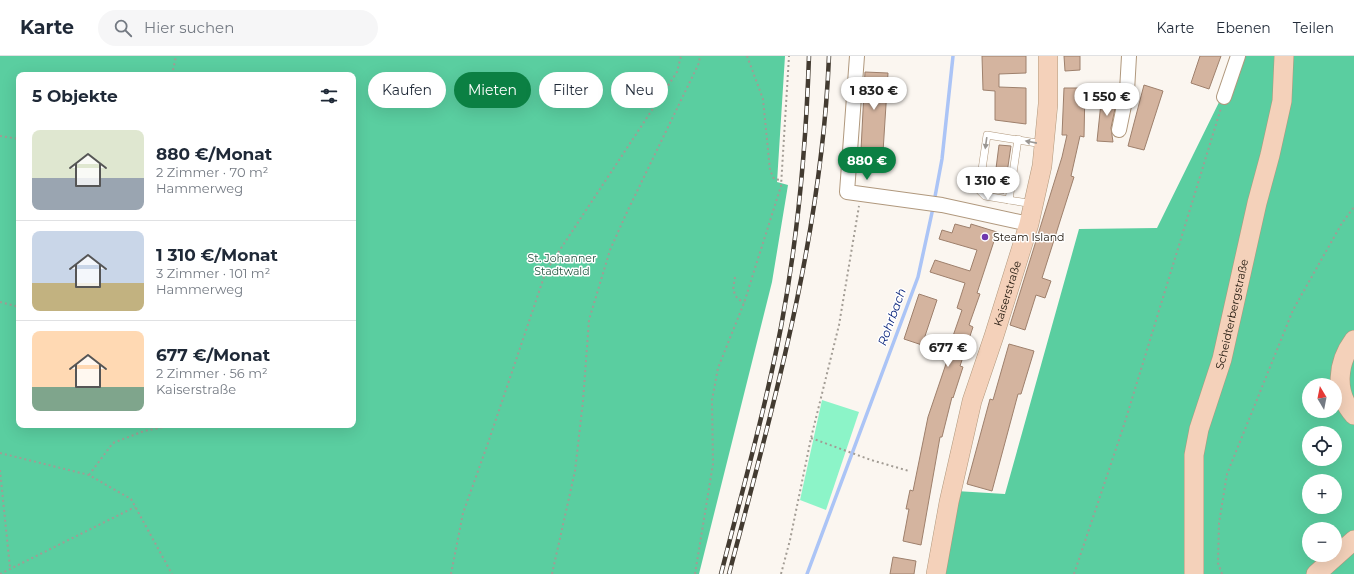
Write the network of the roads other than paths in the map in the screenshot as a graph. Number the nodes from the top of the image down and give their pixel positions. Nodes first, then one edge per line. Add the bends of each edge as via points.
1 (857, 56) edge
2 (1048, 56) edge
3 (1129, 56) edge
4 (1238, 56) edge
5 (1284, 56) edge
6 (1224, 98) road end
7 (1119, 130) dead end
8 (1018, 139) junction
9 (1045, 144) junction
10 (1009, 200) junction
11 (1033, 204) junction
12 (1029, 224) junction
13 (1354, 340) edge
14 (1354, 367) edge
15 (1354, 388) edge
16 (1354, 415) edge
17 (1354, 540) edge
18 (936, 574) edge
19 (1194, 574) edge
20 (1316, 574) edge

1 - 12 street via 847,192 942,204
2 - 9 street, Kaiserstraße
3 - 7 street via 1127,91
4 - 6 street
5 - 19 street, Scheidterbergstraße via 1282,101 1270,155 1253,217 1222,360 1197,436 1194,455
9 -> 8 lane
8 - 10 lane
8 -> 10 lane via 987,135 979,190 985,196
9 - 11 street, Kaiserstraße
10 - 11 lane
11 - 12 street, Kaiserstraße
12 - 18 street, Kaiserstraße via 972,401
13 - 16 street via 1346,351 1339,379 1347,407
14 - 15 street
17 - 20 street

